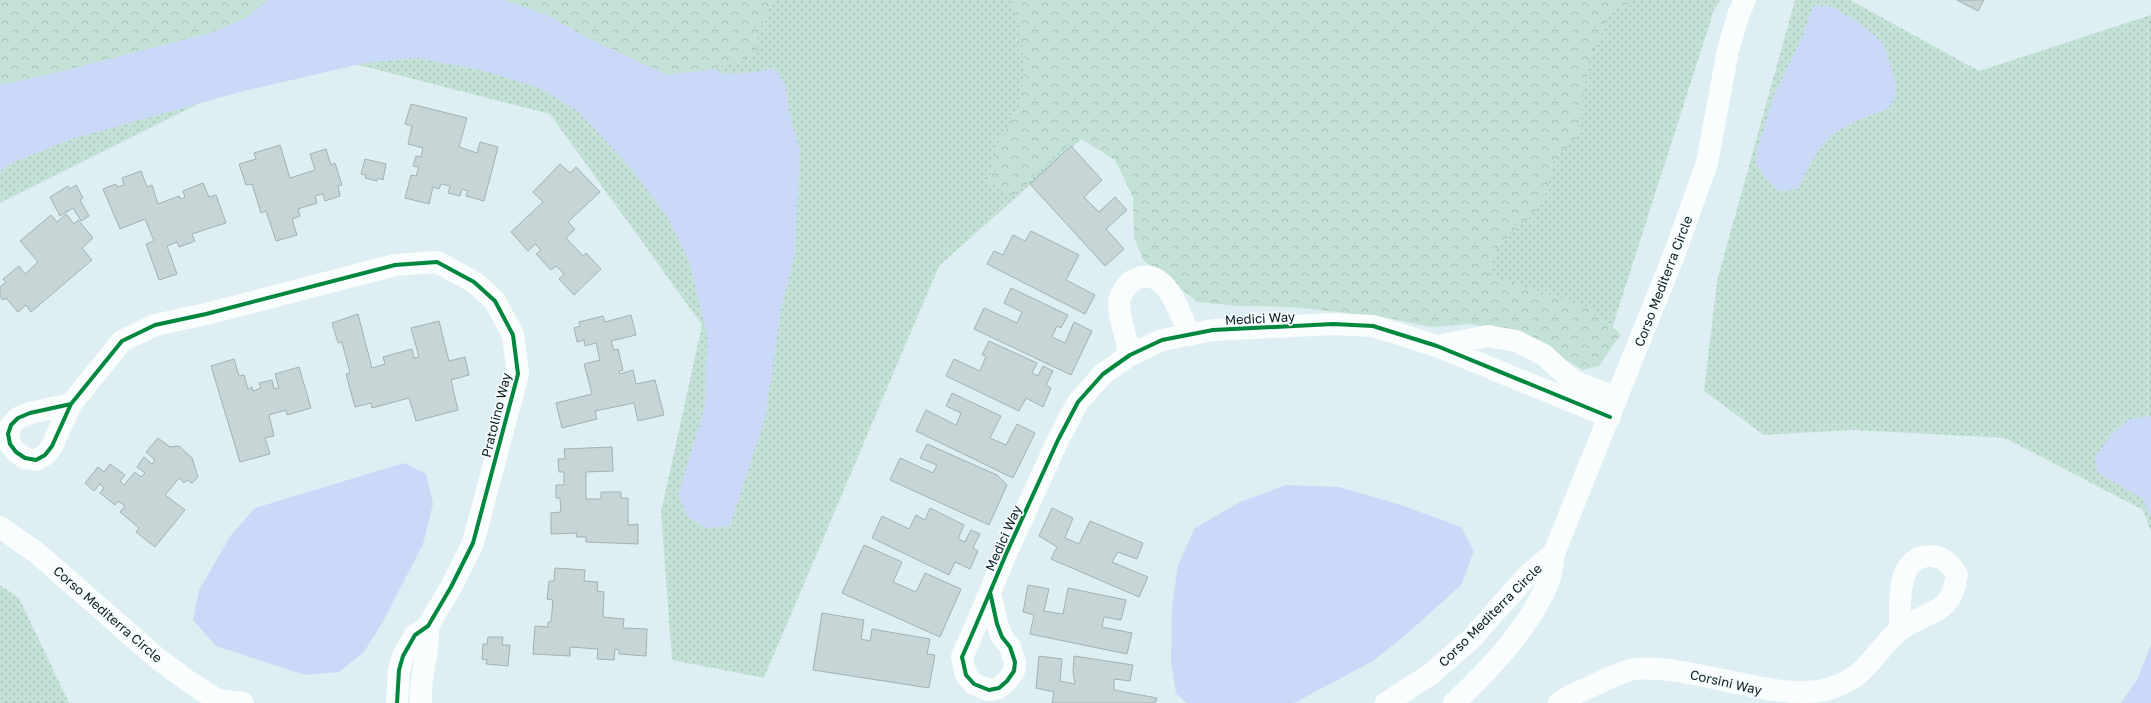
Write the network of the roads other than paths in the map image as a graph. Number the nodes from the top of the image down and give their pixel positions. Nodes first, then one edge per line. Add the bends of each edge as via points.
1 (1745, 0) edge
2 (1189, 335) junction
3 (1437, 346) junction
4 (1130, 355) junction
5 (71, 404) dead end
6 (1613, 408) junction
7 (0, 527) edge
8 (1554, 554) junction
9 (990, 592) dead end
10 (428, 626) junction
11 (1900, 630) dead end
12 (220, 701) edge
13 (243, 703) edge
14 (397, 703) edge
15 (420, 703) edge
16 (1386, 703) edge
17 (1454, 703) edge
18 (1560, 703) edge

1 - 6 street, Corso Mediterra Circle via 1728,50 1707,163 1674,256
2 - 3 street, Medici Way via 1213,330 1333,324 1373,326
2 - 4 street, Medici Way via 1162,340
2 - 4 street via 1171,295 1162,283 1153,278 1140,276 1128,284 1118,303
3 - 6 street, Medici Way
3 - 6 street via 1488,336 1516,341 1544,355 1568,377
4 - 9 street, Medici Way via 1103,374 1078,402 1058,440
5 - 10 street, Pratolino Way via 122,341 155,325 395,265 437,262 474,282 495,301 514,335 518,374 473,543
6 - 8 street, Corso Mediterra Circle
7 - 12 street, Corso Mediterra Circle via 37,553 157,658
8 - 16 street, Corso Mediterra Circle via 1526,577 1460,649 1431,674
8 - 17 street, Corso Mediterra Circle via 1548,583 1521,629 1490,669
10 - 14 street, Pratolino Way via 415,635 403,656 399,670
10 - 15 street via 429,640 421,681
11 - 18 street, Corsini Way via 1856,676 1827,690 1792,696 1726,684 1677,671 1634,669 1568,697
12 - 13 street, Corso Mediterra Circle

